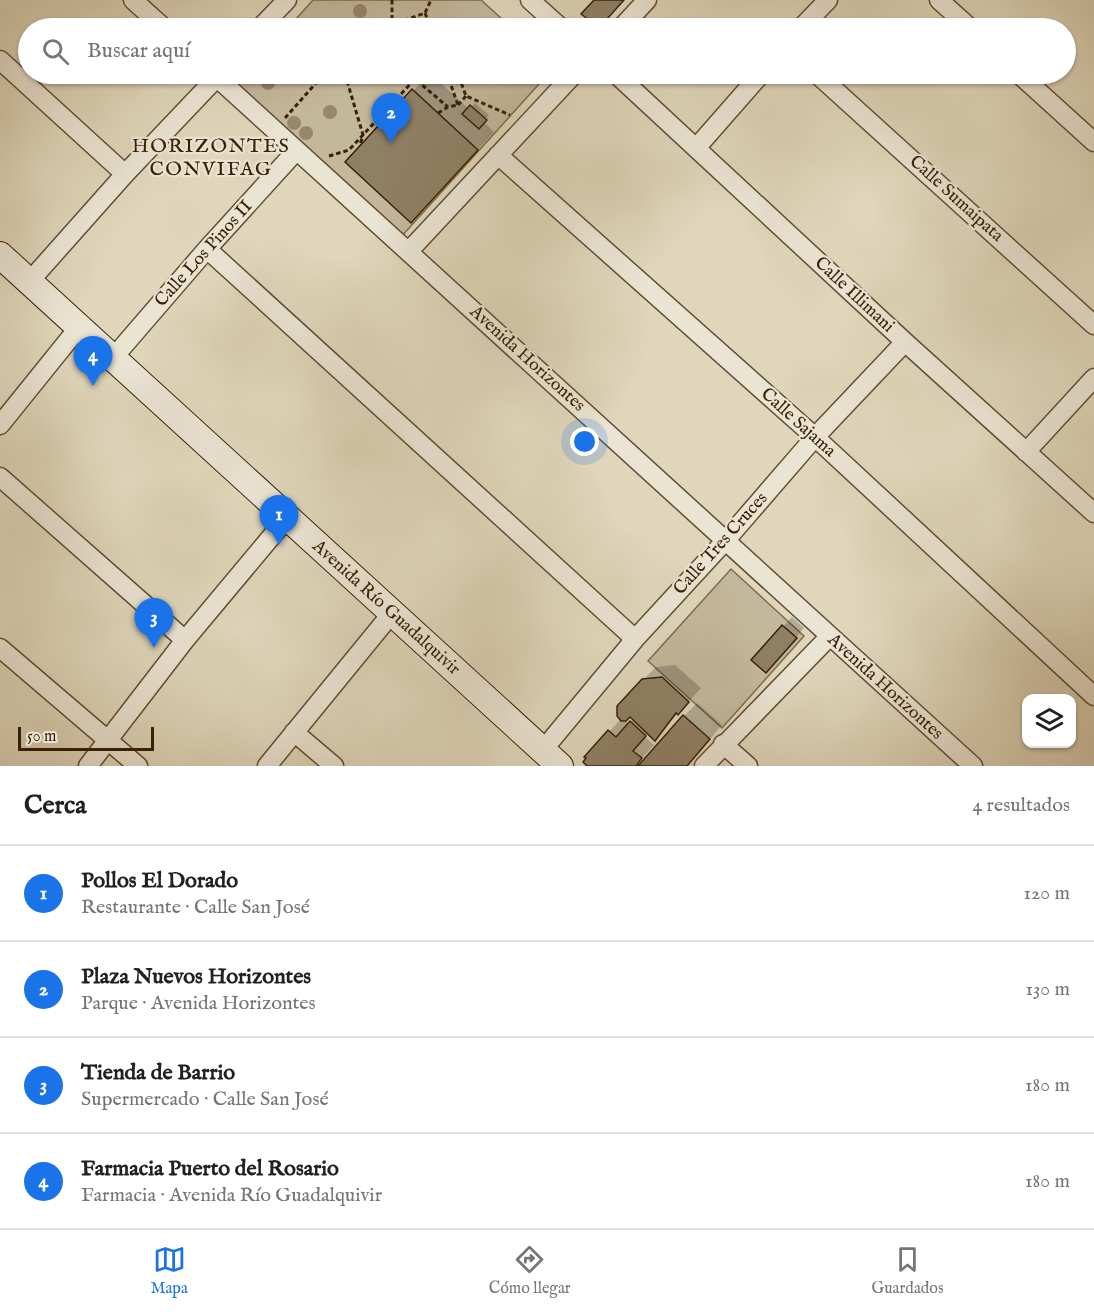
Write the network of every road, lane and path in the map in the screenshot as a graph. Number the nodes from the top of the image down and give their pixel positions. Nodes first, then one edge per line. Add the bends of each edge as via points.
1 (134, 0) edge
2 (287, 0) edge
3 (392, 0) edge
4 (431, 0) edge
5 (530, 0) edge
6 (647, 0) edge
7 (828, 0) edge
8 (939, 0) edge
9 (425, 13) junction
10 (153, 18) edge
11 (270, 18) edge
12 (392, 18) edge
13 (411, 18) edge
14 (427, 18) edge
15 (550, 18) edge
16 (630, 18) edge
17 (811, 18) edge
18 (959, 18) edge
19 (0, 60) edge
20 (18, 76) edge
21 (26, 84) edge
22 (209, 84) edge
23 (226, 84) edge
24 (315, 84) edge
25 (348, 84) edge
26 (410, 84) edge
27 (421, 84) edge
28 (451, 84) edge
29 (462, 84) edge
30 (565, 84) edge
31 (627, 84) edge
32 (752, 84) edge
33 (828, 84) edge
34 (1031, 84) edge
35 (466, 96) junction
36 (458, 105) junction
37 (448, 106) junction
38 (438, 113) dead end
39 (510, 116) dead end
40 (277, 126) dead end
41 (363, 135) junction
42 (1092, 137) edge
43 (360, 146) dead end
44 (697, 147) junction
45 (296, 151) junction
46 (498, 155) junction
47 (326, 156) dead end
48 (125, 174) junction
49 (207, 249) junction
50 (409, 251) junction
51 (0, 255) edge
52 (29, 282) junction
53 (1094, 325) edge
54 (79, 327) junction
55 (905, 342) junction
56 (113, 358) junction
57 (1094, 378) edge
58 (0, 425) edge
59 (815, 437) junction
60 (1026, 452) junction
61 (0, 477) edge
62 (1094, 513) edge
63 (287, 518) junction
64 (726, 540) junction
65 (392, 613) junction
66 (829, 637) junction
67 (635, 639) junction
68 (185, 640) junction
69 (3, 656) edge
70 (1094, 696) edge
71 (294, 732) junction
72 (108, 741) junction
73 (723, 744) junction
74 (551, 758) edge
75 (88, 766) edge
76 (138, 766) edge
77 (267, 766) edge
78 (334, 766) edge
79 (704, 766) edge
80 (748, 766) edge
81 (973, 766) edge

1 - 10 street
2 - 11 street
3 - 12 path
4 - 9 path
5 - 15 street
6 - 16 street
7 - 17 street
8 - 18 street
9 - 13 path
9 - 14 path
19 - 20 street
21 - 48 street
22 - 48 street
23 - 45 street, Avenida Horizontes
24 - 40 path
25 - 41 path
26 - 41 path
27 - 37 path
28 - 36 path
29 - 35 path
30 - 46 street
31 - 44 street, Calle Illimani
32 - 44 street
33 - 53 street, Calle Sumaipata
34 - 42 street
35 - 36 path
35 - 39 path
36 - 37 path
37 - 38 path
41 - 43 path
41 - 47 path via 349,150
44 - 55 street, Calle Illimani
45 - 49 street, Calle Los Pinos II
45 - 50 street, Avenida Horizontes
46 - 50 street
46 - 59 street, Calle Sajama
48 - 52 street
49 - 56 street, Calle Los Pinos II
49 - 67 street
50 - 64 street, Avenida Horizontes
51 - 52 street, Avenida Río Guadalquivir
52 - 54 street, Avenida Río Guadalquivir
54 - 56 street, Avenida Río Guadalquivir
54 - 58 street
55 - 59 street, Calle Tres Cruces
55 - 60 street, Calle Illimani
56 - 63 street, Avenida Río Guadalquivir
57 - 60 street
59 - 64 street, Calle Tres Cruces
59 - 70 street, Calle Sajama
60 - 62 street, Calle Illimani
61 - 68 street
63 - 65 street, Avenida Río Guadalquivir
63 - 68 street
64 - 66 street, Avenida Horizontes
64 - 67 street, Calle Tres Cruces
65 - 71 street
65 - 74 street, Avenida Río Guadalquivir
66 - 73 street
66 - 81 street, Avenida Horizontes
67 - 74 street, Calle Tres Cruces
68 - 72 street
69 - 72 street
71 - 77 street
71 - 78 street
72 - 75 street
72 - 76 street
73 - 79 street
73 - 80 street

